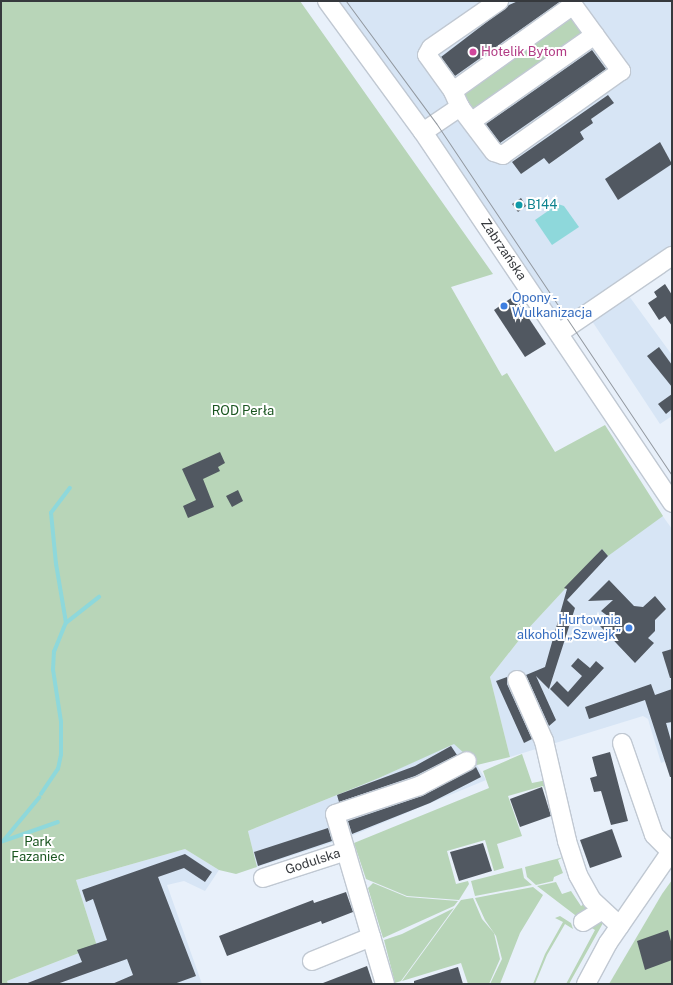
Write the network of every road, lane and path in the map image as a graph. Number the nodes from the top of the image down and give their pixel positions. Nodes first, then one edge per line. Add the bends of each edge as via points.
1 (327, 1) edge
2 (499, 1) edge
3 (571, 3) edge
4 (595, 35) junction
5 (456, 99) junction
6 (472, 121) junction
7 (423, 132) junction
8 (672, 256) edge
9 (559, 333) junction
10 (672, 503) edge
11 (518, 680) dead end
12 (622, 743) dead end
13 (467, 761) dead end
14 (346, 851) junction
15 (672, 851) edge
16 (263, 878) dead end
17 (602, 910) junction
18 (583, 922) dead end
19 (620, 926) junction
20 (371, 937) junction
21 (312, 961) dead end
22 (385, 984) edge
23 (586, 984) edge

1 - 7 street, Zabrzańska
2 - 5 street via 431,48 427,55
3 - 4 street
3 - 5 street
4 - 6 street
4 - 6 street via 621,71 503,155 494,152
5 - 6 street
5 - 7 street
7 - 9 street, Zabrzańska
8 - 9 street
9 - 10 street, Zabrzańska
11 - 17 street via 544,741 567,841 578,875 589,895
12 - 15 street via 654,835
13 - 14 street via 419,786 335,814
14 - 16 street, Godulska
14 - 20 street, Godulska
15 - 19 street
17 - 18 street
17 - 19 street
19 - 23 street
20 - 21 street
20 - 22 street, Godulska

